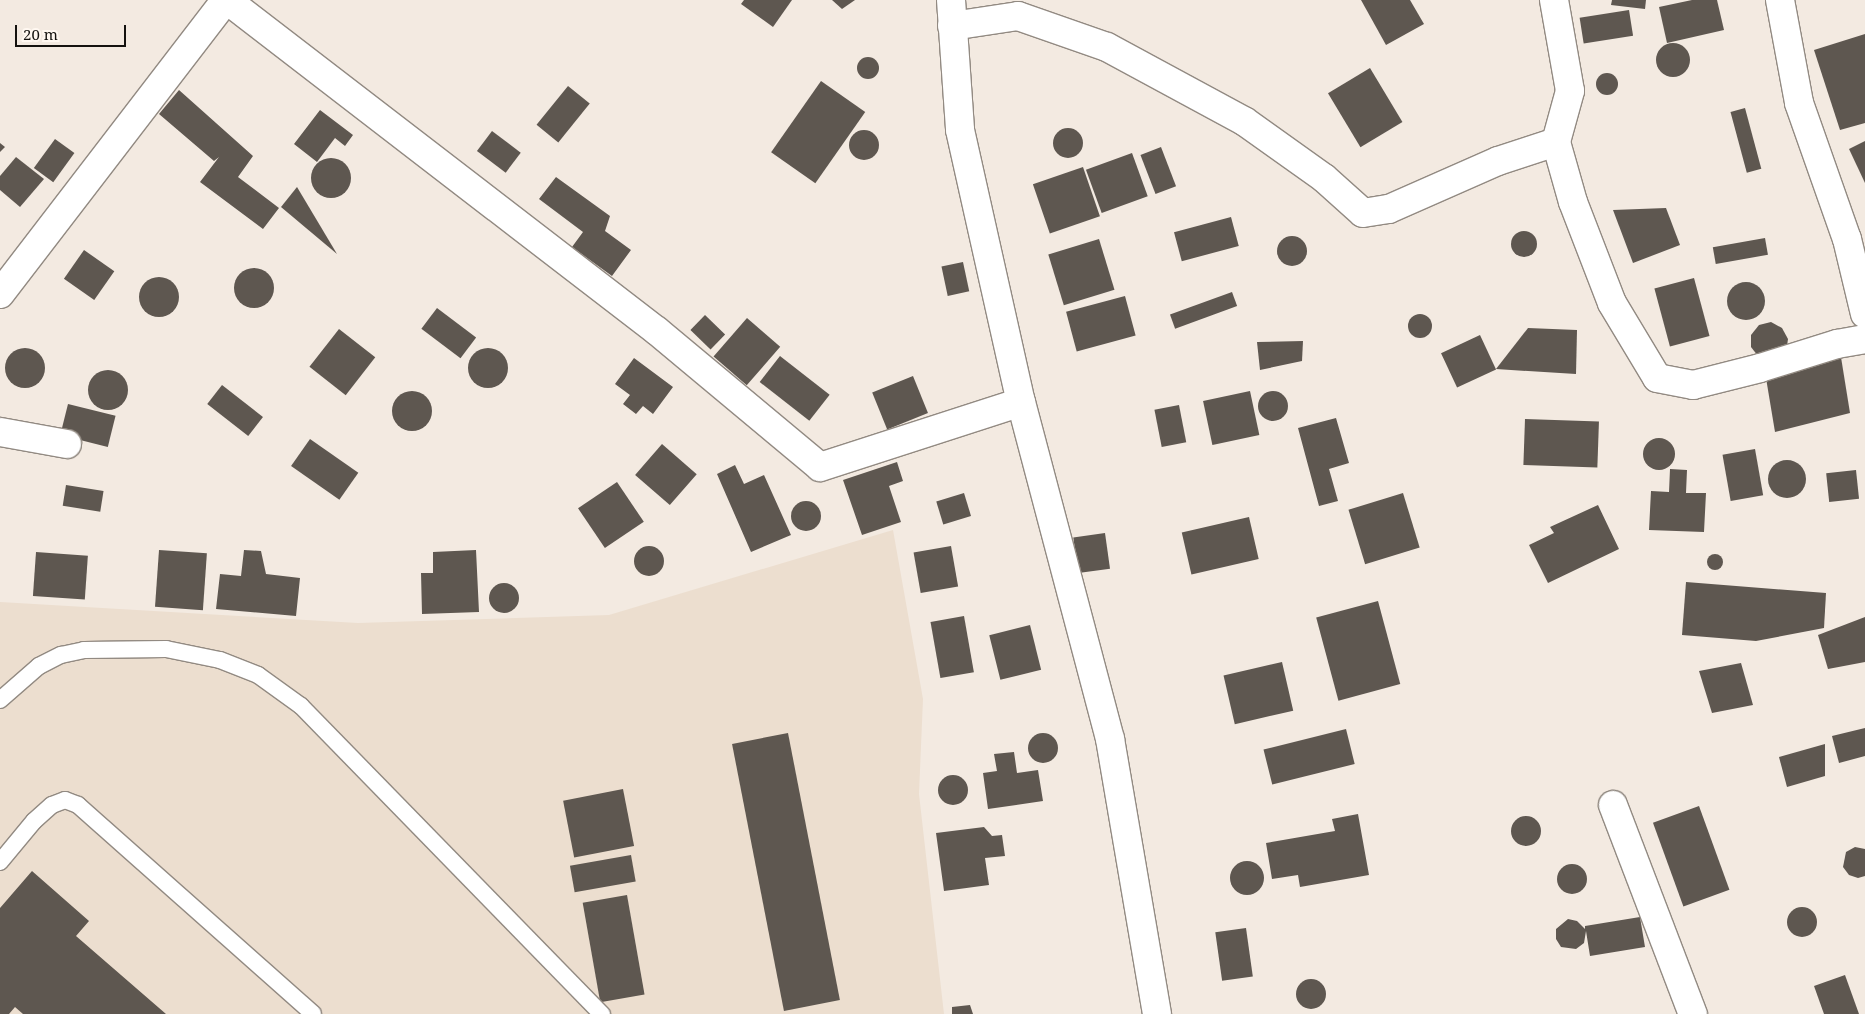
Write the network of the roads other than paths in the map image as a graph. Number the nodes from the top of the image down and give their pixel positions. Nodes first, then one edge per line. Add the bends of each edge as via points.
1 (226, 0) edge
2 (1554, 0) edge
3 (1780, 0) edge
4 (1018, 8) edge
5 (951, 13) edge
6 (1556, 142) junction
7 (1856, 235) edge
8 (0, 294) edge
9 (1865, 314) edge
10 (1865, 339) edge
11 (1021, 402) junction
12 (0, 432) edge
13 (67, 444) dead end
14 (0, 700) edge
15 (1613, 805) dead end
16 (0, 862) edge
17 (313, 1014) edge
18 (602, 1014) edge
19 (1157, 1014) edge
20 (1693, 1014) edge

1 - 8 street
1 - 11 street via 656,331 820,468
2 - 6 street via 1570,91
3 - 7 street via 1799,103
4 - 5 street
4 - 6 street via 1107,47 1244,121 1324,178 1363,213 1389,209 1498,161
5 - 11 street via 960,130
6 - 10 street via 1573,202 1612,303 1657,378 1693,385
7 - 9 street
11 - 19 street via 1110,739
12 - 13 street
14 - 18 lane via 39,666 61,655 84,650 140,648 194,654 240,666 258,675 307,712
15 - 20 street
16 - 17 lane via 34,821 52,805 64,800 78,806

